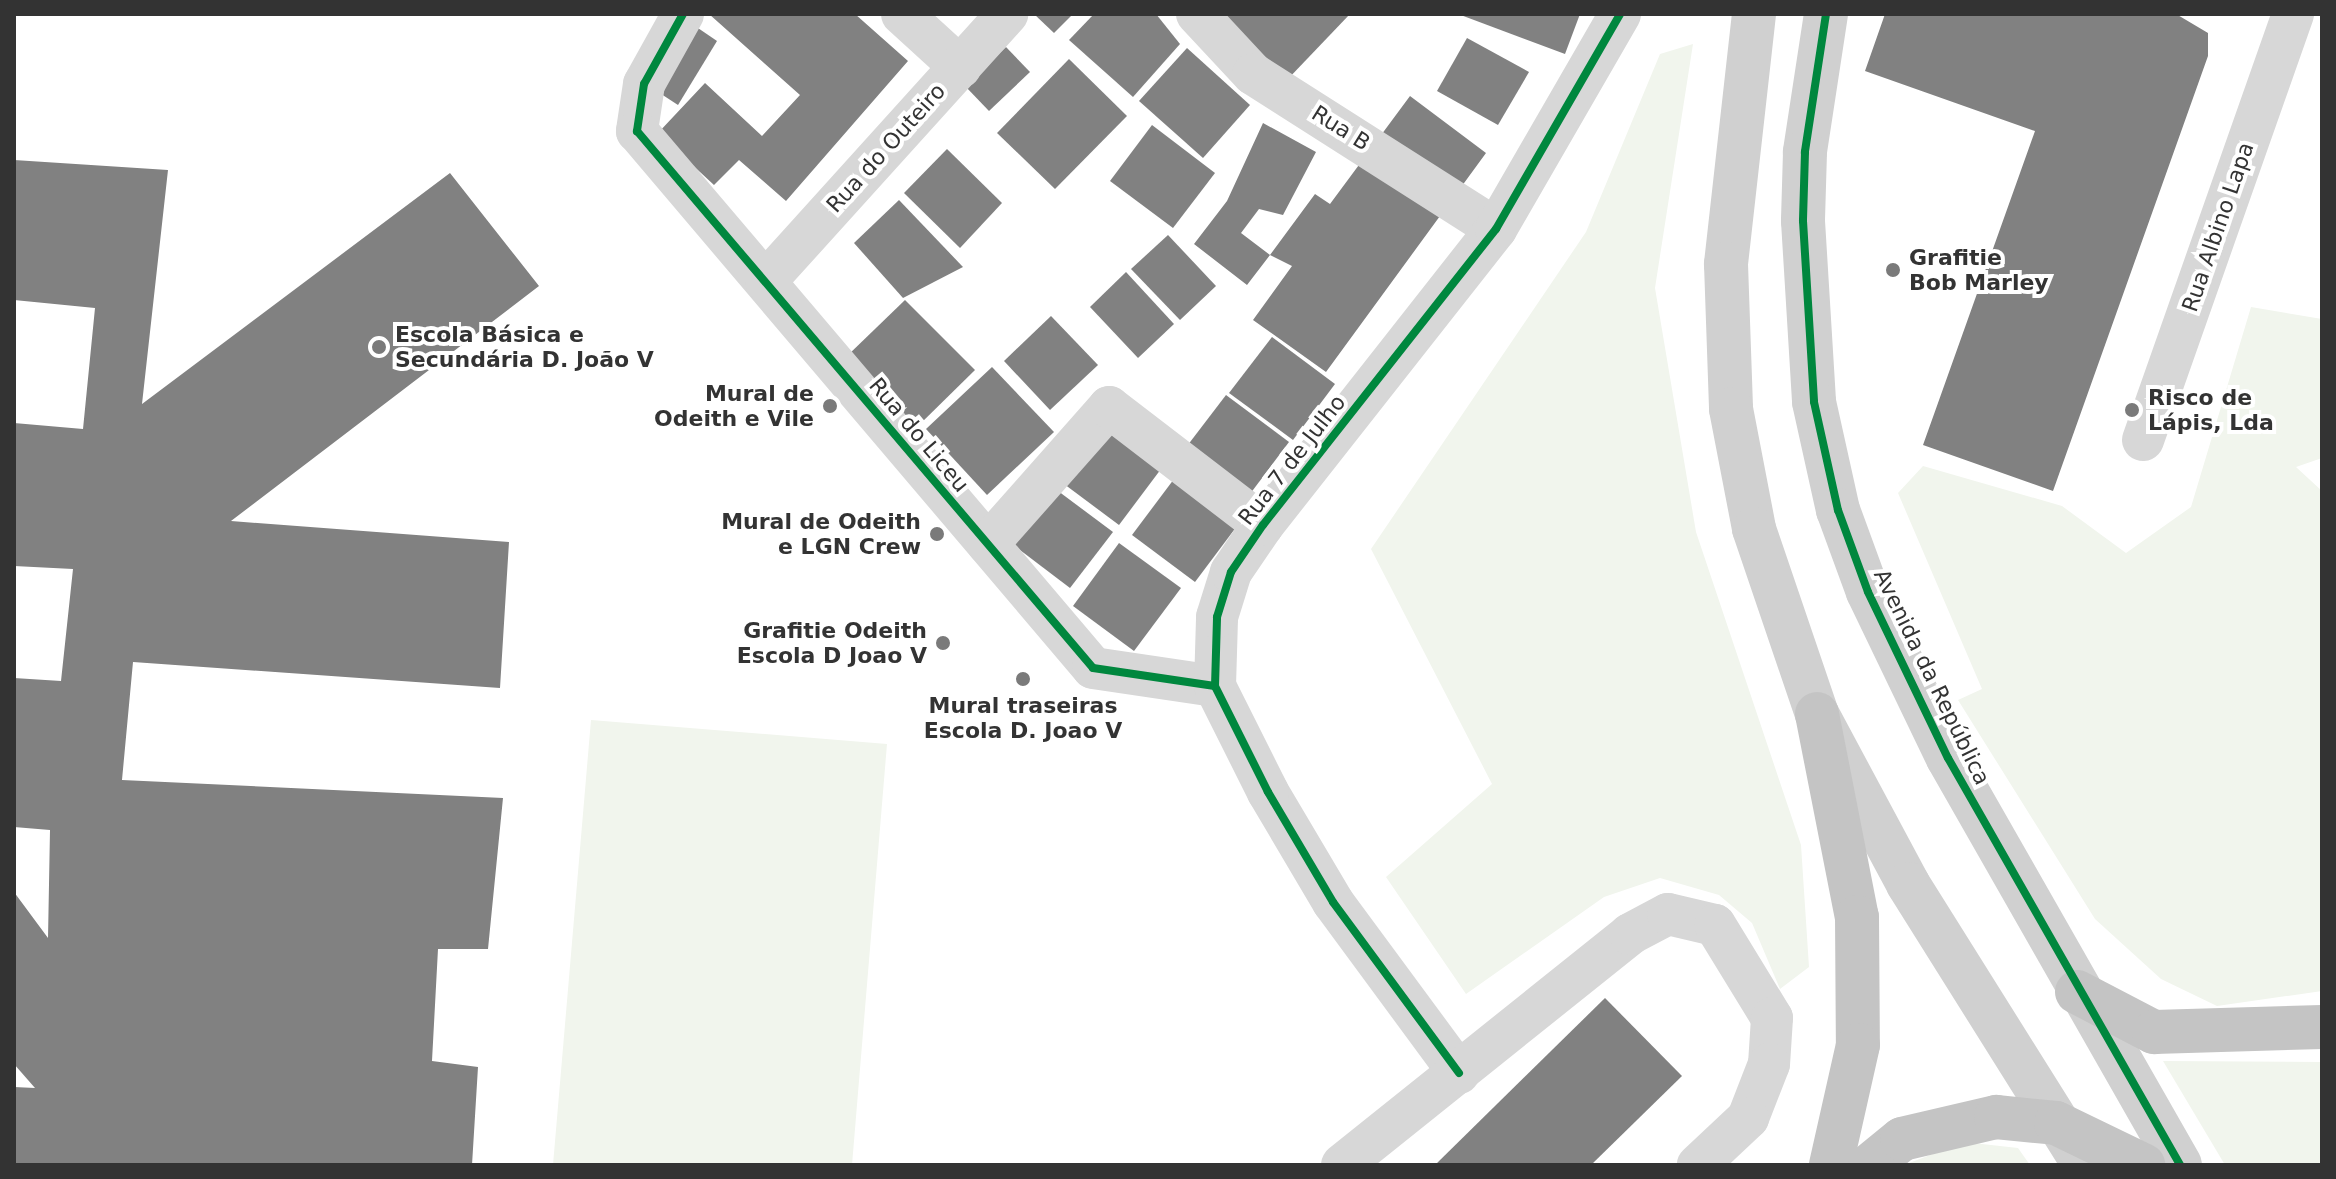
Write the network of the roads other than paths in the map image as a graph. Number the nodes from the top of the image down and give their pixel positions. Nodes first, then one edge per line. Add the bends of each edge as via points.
1 (683, 14) edge
2 (902, 14) edge
3 (1007, 14) edge
4 (1197, 14) edge
5 (1620, 14) edge
6 (1754, 14) edge
7 (1826, 14) edge
8 (2293, 14) edge
9 (960, 67) junction
10 (1496, 229) junction
11 (766, 281) junction
12 (2143, 440) dead end
13 (1263, 525) junction
14 (988, 544) junction
15 (1215, 686) junction
16 (1817, 714) junction
17 (2077, 992) junction
18 (2322, 1027) edge
19 (1459, 1073) junction
20 (2056, 1123) junction
21 (1342, 1165) edge
22 (1698, 1165) edge
23 (1831, 1165) edge
24 (1870, 1165) edge
25 (2084, 1165) edge
26 (2143, 1165) edge
27 (2180, 1165) edge

1 - 11 street, Rua do Liceu via 644,84 637,131
2 - 9 street
3 - 9 street, Rua do Outeiro
4 - 10 street, Rua B via 1253,74
5 - 10 street, Rua 7 de Julho
6 - 16 street via 1726,264 1731,409 1754,529
7 - 17 street, Avenida da República via 1805,152 1803,221 1814,402 1838,510 1868,592 1941,745
8 - 12 street, Rua Albino Lapa
9 - 11 street, Rua do Outeiro
10 - 13 street, Rua 7 de Julho
11 - 14 street, Rua do Liceu
13 - 14 street via 1109,407
13 - 15 street, Rua 7 de Julho via 1231,572 1217,617
14 - 15 street, Rua do Liceu via 1093,668
15 - 19 street via 1333,902
16 - 20 street via 1908,884
16 - 23 highway via 1857,917 1858,1045
17 - 18 highway via 2154,1032
17 - 27 street, Avenida da República
19 - 21 street
19 - 22 street via 1630,934 1668,914 1715,925 1772,1018 1769,1064 1748,1118
20 - 24 highway via 1996,1117 1902,1139
20 - 25 street
20 - 26 highway

